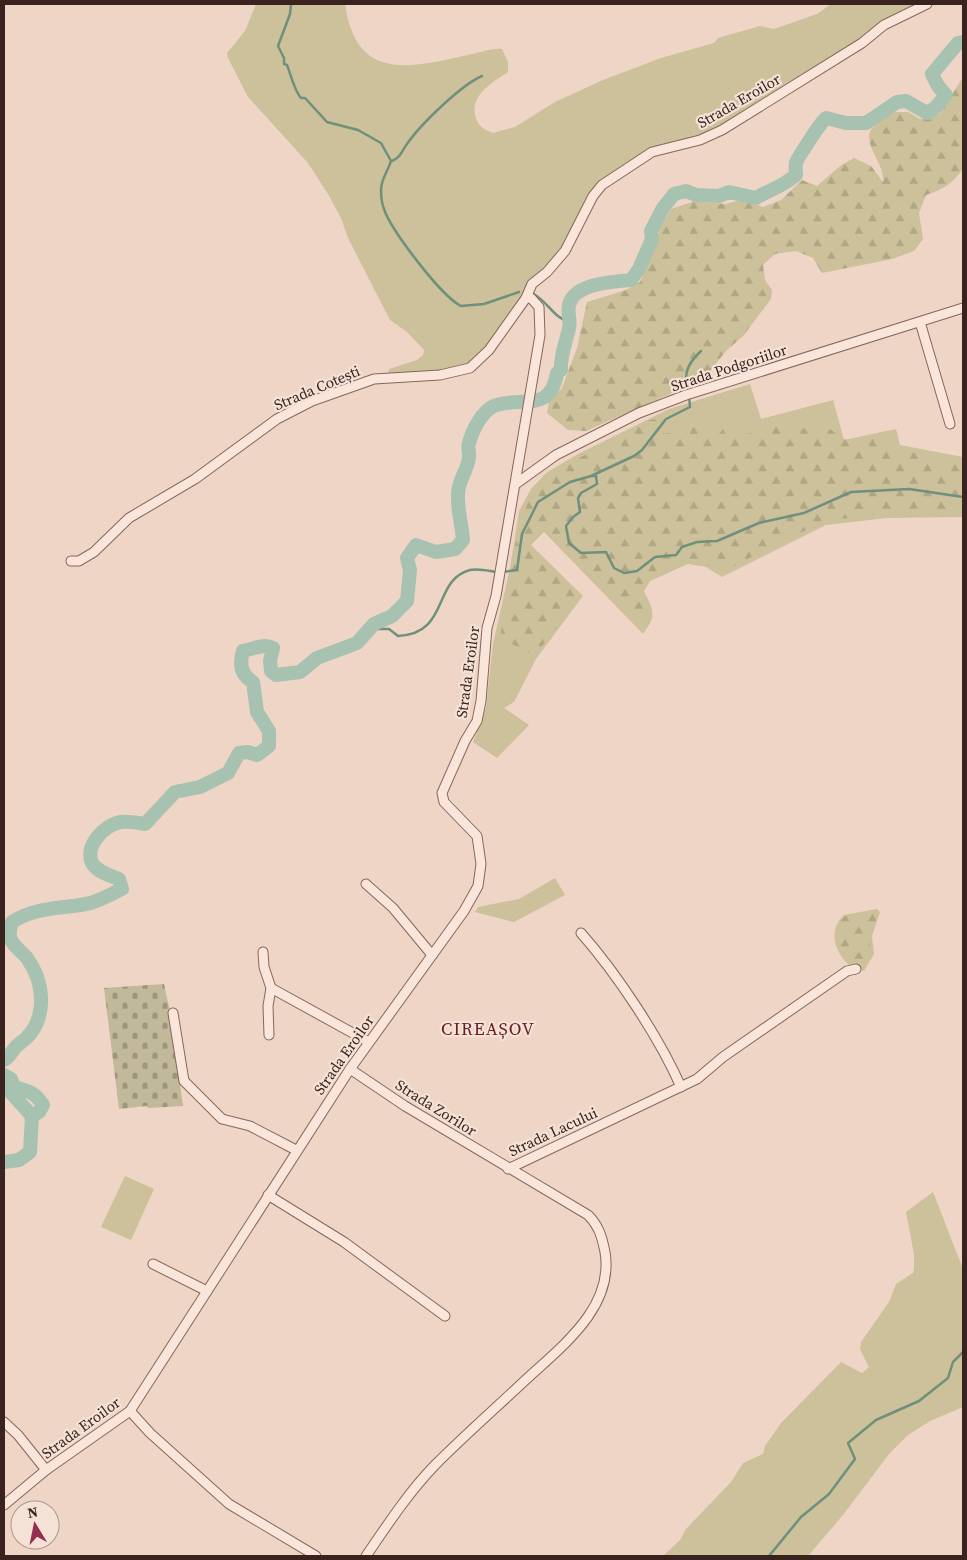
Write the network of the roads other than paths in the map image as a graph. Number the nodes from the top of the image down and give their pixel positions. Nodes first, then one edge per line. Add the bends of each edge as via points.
1 (927, 4) edge
2 (526, 298) junction
3 (963, 308) edge
4 (920, 322) junction
5 (950, 424) dead end
6 (517, 482) junction
7 (71, 561) dead end
8 (366, 884) dead end
9 (580, 933) dead end
10 (263, 952) dead end
11 (432, 956) junction
12 (856, 969) dead end
13 (272, 988) junction
14 (174, 1013) dead end
15 (269, 1035) dead end
16 (369, 1042) junction
17 (350, 1069) junction
18 (681, 1087) junction
19 (296, 1150) junction
20 (508, 1169) junction
21 (268, 1195) junction
22 (154, 1264) dead end
23 (207, 1291) junction
24 (444, 1316) dead end
25 (130, 1411) junction
26 (4, 1422) edge
27 (46, 1470) junction
28 (4, 1505) edge
29 (316, 1556) edge
30 (366, 1556) edge

1 - 2 street, Strada Eroilor via 884,25 862,43 722,130 700,140 652,152 624,169 593,196 566,251 532,284
2 - 6 street, Strada Eroilor via 531,298 539,307 540,335
2 - 7 street, Strada Cotești via 489,350 470,368 440,375 374,379 312,401 277,419 195,479 129,518 94,552 79,561
3 - 4 street, Strada Podgoriilor
4 - 5 street
4 - 6 street, Strada Podgoriilor via 686,395 639,413 556,455
6 - 11 street, Strada Eroilor via 487,628 477,722 442,793 444,802 477,836 481,864 478,886
8 - 11 street via 394,908
9 - 18 street via 606,962 664,1053
10 - 13 street via 264,967
11 - 16 street, Strada Eroilor
12 - 18 street, Strada Lacului via 847,972 697,1079
13 - 15 street via 268,1006
13 - 16 street
14 - 19 street via 184,1081 222,1119 250,1126
16 - 17 street, Strada Eroilor
17 - 19 street, Strada Eroilor
17 - 20 street, Strada Zorilor
18 - 20 street, Strada Lacului
19 - 21 street, Strada Eroilor
20 - 30 street, Strada Lacului via 588,1216 596,1224 602,1238 606,1278 582,1326 434,1466 406,1496
21 - 23 street, Strada Eroilor
21 - 24 street via 344,1242
22 - 23 street
23 - 25 street, Strada Eroilor
25 - 27 street, Strada Eroilor
25 - 29 street via 150,1434 229,1504
26 - 27 street
27 - 28 street, Strada Eroilor

